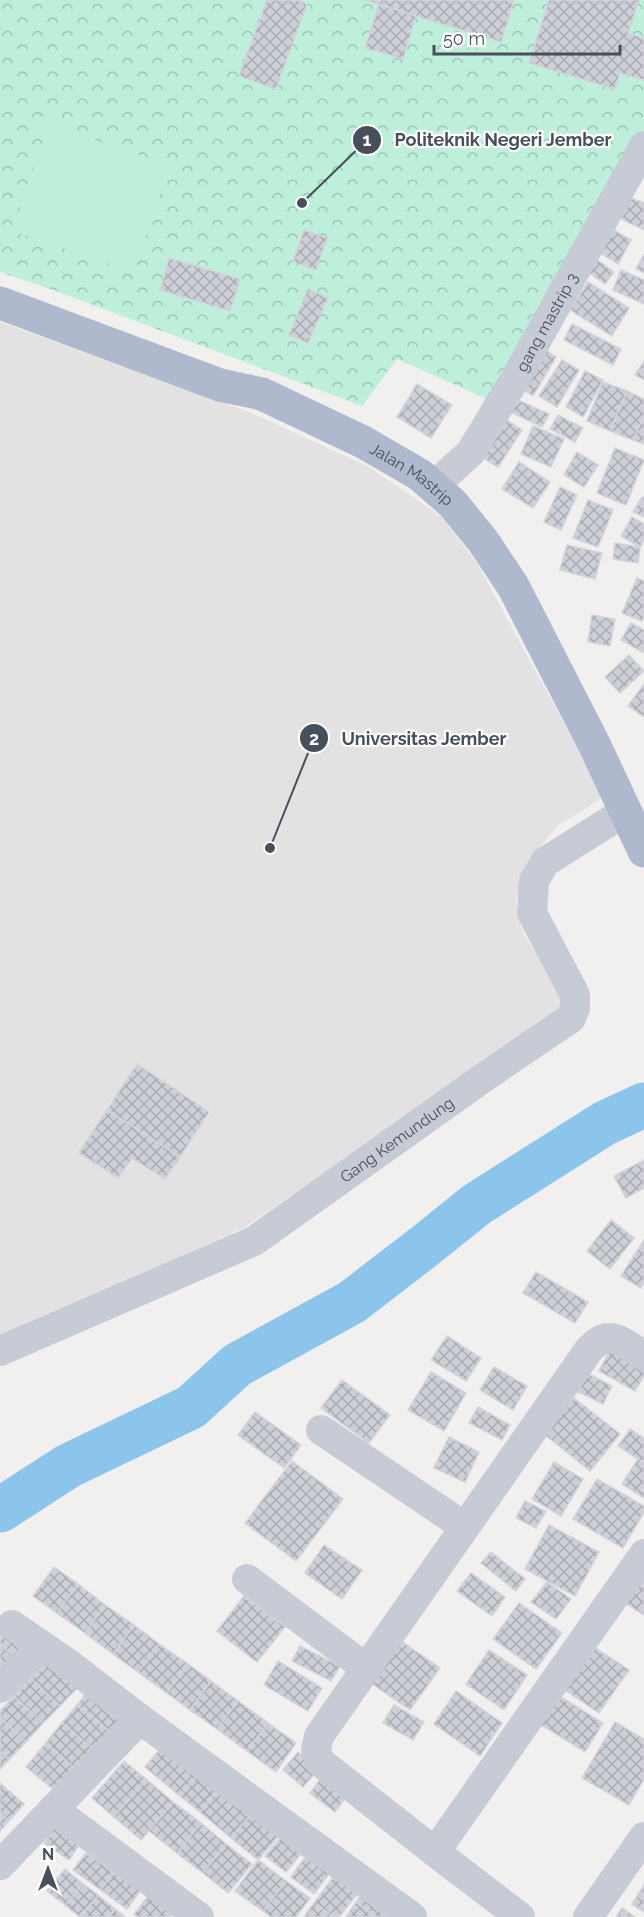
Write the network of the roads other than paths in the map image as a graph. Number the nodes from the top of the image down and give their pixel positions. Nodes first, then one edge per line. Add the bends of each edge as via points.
1 (644, 146) edge
2 (0, 303) edge
3 (433, 487) junction
4 (614, 818) junction
5 (644, 851) edge
6 (0, 1351) edge
7 (644, 1356) edge
8 (321, 1430) dead end
9 (465, 1527) junction
10 (644, 1554) edge
11 (247, 1579) dead end
12 (12, 1625) dead end
13 (42, 1646) junction
14 (367, 1669) junction
15 (0, 1688) edge
16 (140, 1719) junction
17 (53, 1809) junction
18 (644, 1837) edge
19 (435, 1852) junction
20 (0, 1865) edge
21 (199, 1917) edge
22 (412, 1917) edge
23 (520, 1917) edge
24 (588, 1917) edge

1 - 3 street, gang mastrip 3 via 471,452
2 - 3 main road, Jalan Mastrip via 220,385 262,394 363,442 420,475
3 - 4 main road, Jalan Mastrip via 453,504 483,541 513,586 594,744
4 - 5 main road, Jalan Mastrip
4 - 6 street, Gang Kemundung via 545,862 534,881 532,913 575,995 571,1018 254,1241
7 - 9 street via 615,1338 597,1341
8 - 9 street
9 - 14 street
10 - 19 street
11 - 14 street
12 - 13 street
13 - 15 street
13 - 16 street
14 - 19 street via 320,1736 317,1756 322,1764
16 - 17 street
16 - 22 street
17 - 20 street
17 - 21 street
18 - 24 street
19 - 23 street

